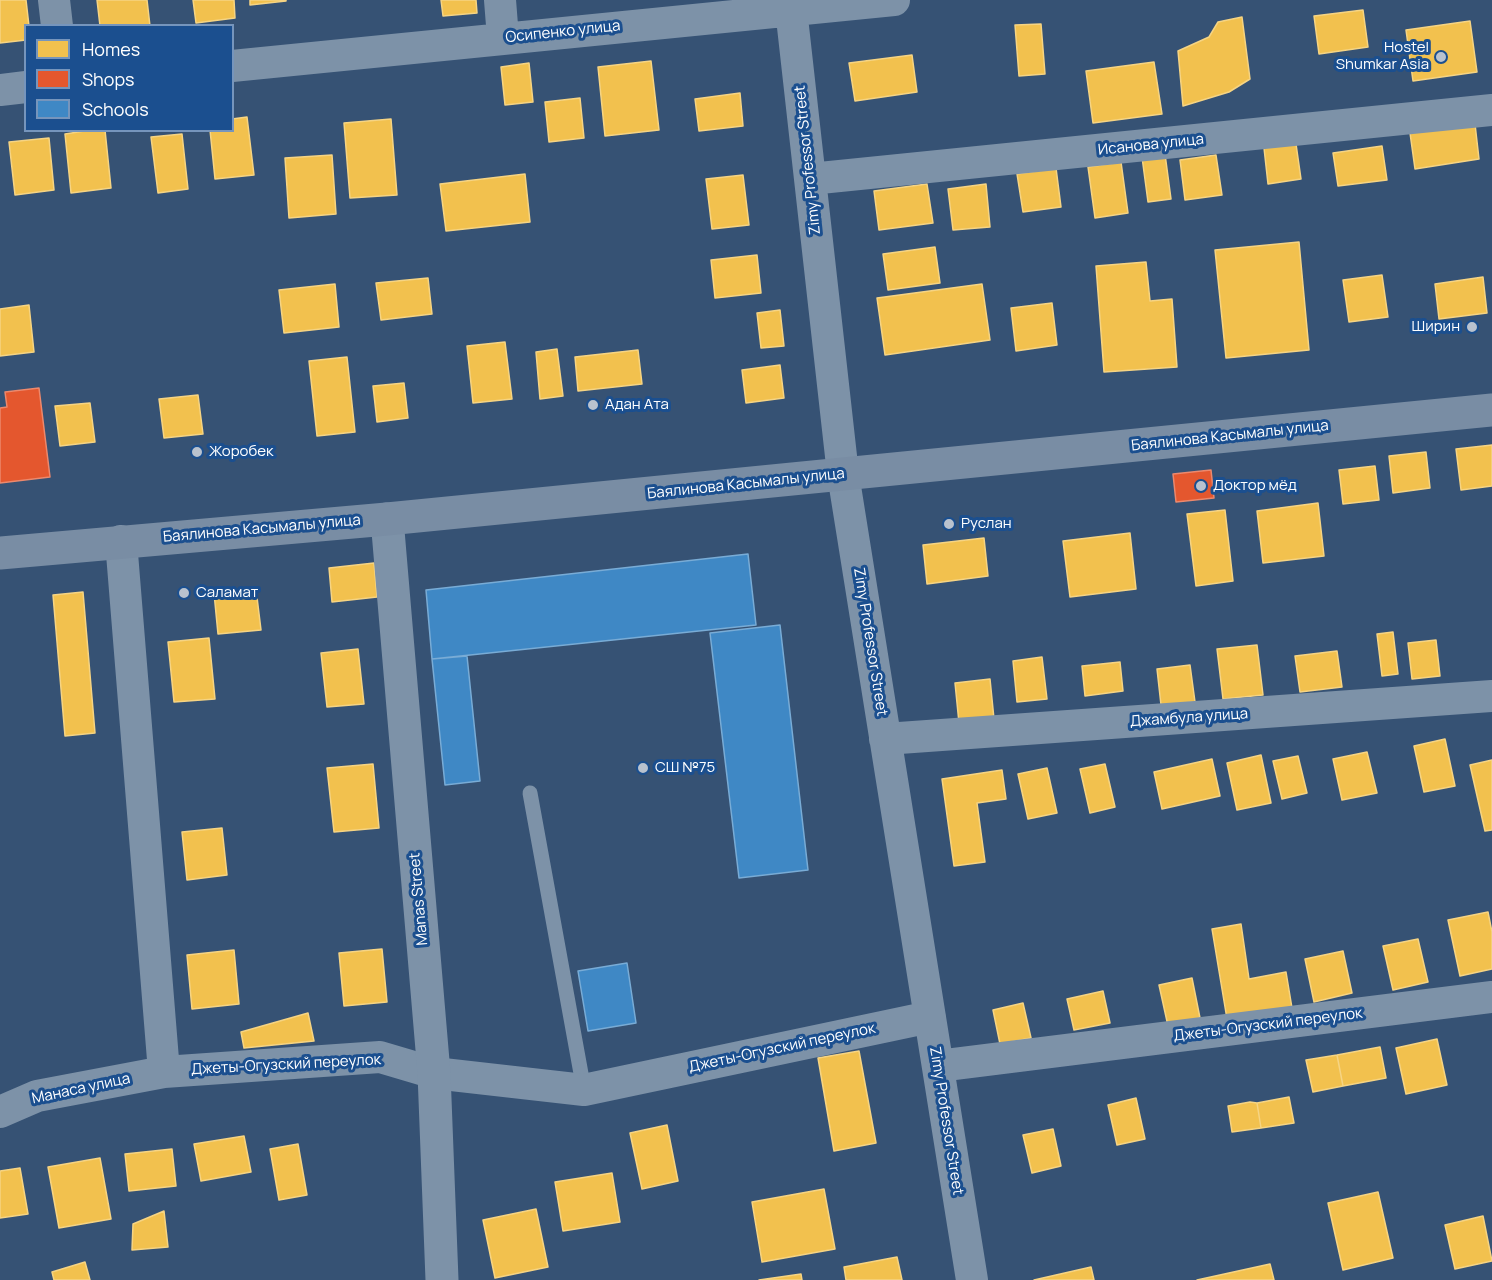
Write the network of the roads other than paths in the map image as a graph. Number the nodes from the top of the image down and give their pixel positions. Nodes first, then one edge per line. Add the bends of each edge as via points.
1 (54, 0) edge
2 (500, 0) edge
3 (894, 0) edge
4 (791, 5) edge
5 (57, 24) edge
6 (503, 38) junction
7 (234, 66) edge
8 (24, 87) edge
9 (0, 90) edge
10 (1492, 110) edge
11 (810, 179) junction
12 (1492, 410) edge
13 (843, 474) junction
14 (387, 519) junction
15 (121, 541) junction
16 (0, 553) edge
17 (1492, 696) edge
18 (885, 739) junction
19 (530, 793) dead end
20 (1492, 997) edge
21 (930, 1017) junction
22 (938, 1066) junction
23 (165, 1072) junction
24 (434, 1073) junction
25 (584, 1090) junction
26 (0, 1112) edge
27 (442, 1280) edge
28 (972, 1280) edge

1 - 5 street
2 - 6 street
3 - 4 street, Осипенко улица
4 - 6 street, Осипенко улица
4 - 11 street, Zimy Professor Street
6 - 7 street, Осипенко улица
8 - 9 street
10 - 11 street, Исанова улица
11 - 13 street, Zimy Professor Street
12 - 13 main road, Баялинова Касымалы улица
13 - 14 main road, Баялинова Касымалы улица
13 - 18 street, Zimy Professor Street
14 - 15 main road, Баялинова Касымалы улица
14 - 24 street, Manas Street
15 - 16 main road, Баялинова Касымалы улица
15 - 23 street
17 - 18 street, Джамбула улица
18 - 21 street, Zimy Professor Street
19 - 25 lane
20 - 22 street, Джеты-Огузский переулок
21 - 22 street, Zimy Professor Street
21 - 25 street, Джеты-Огузский переулок
22 - 28 street, Zimy Professor Street
23 - 24 street, Джеты-Огузский переулок via 380,1057
23 - 26 street, Манаса улица via 37,1096
24 - 25 street, Джеты-Огузский переулок
24 - 27 street, Manas Street

